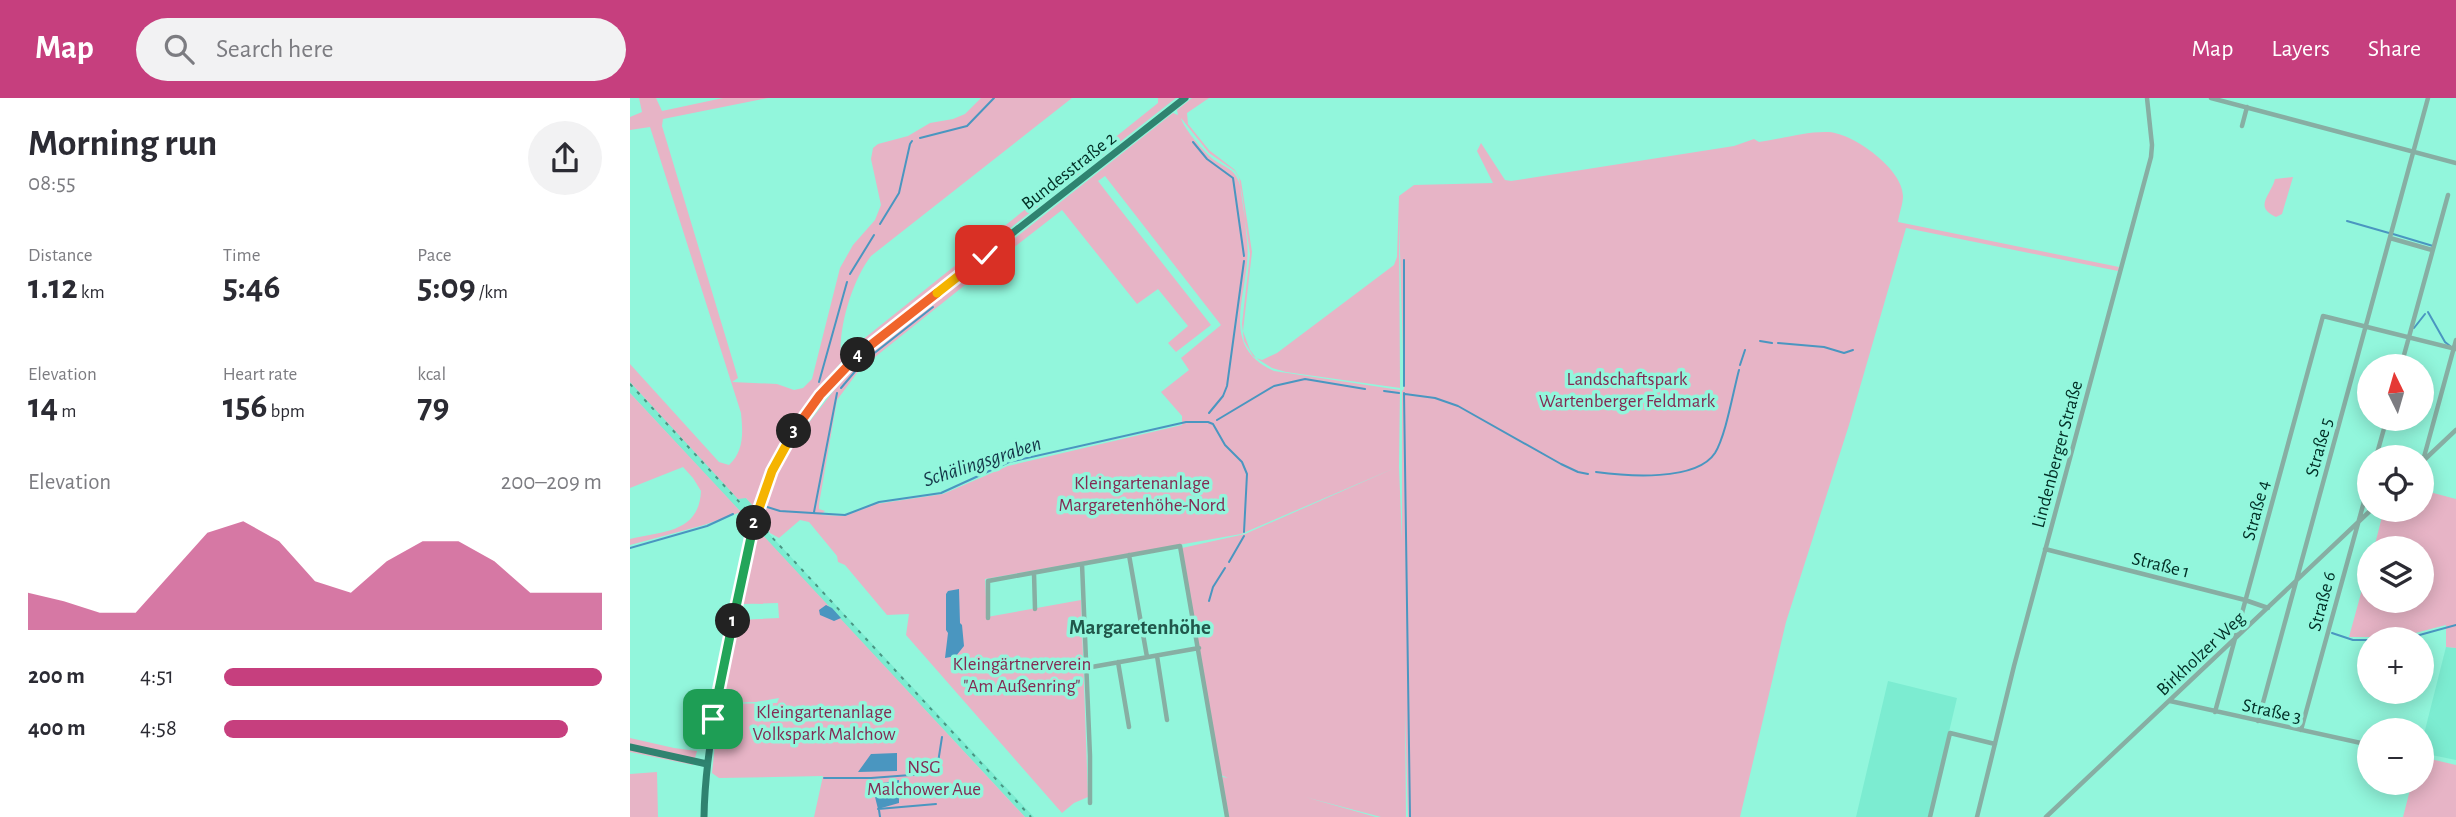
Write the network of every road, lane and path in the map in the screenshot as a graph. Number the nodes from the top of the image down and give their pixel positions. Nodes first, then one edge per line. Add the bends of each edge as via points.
1 (1185, 98) edge
2 (2147, 98) edge
3 (2211, 98) edge
4 (2428, 98) edge
5 (2247, 107) junction
6 (2242, 126) dead end
7 (2414, 152) junction
8 (2456, 163) edge
9 (2448, 195) dead end
10 (2390, 238) junction
11 (2432, 250) junction
12 (2365, 326) junction
13 (2409, 339) junction
14 (2456, 340) edge
15 (2455, 350) edge
16 (2405, 354) edge
17 (2456, 430) edge
18 (2427, 445) edge
19 (2434, 451) edge
20 (2358, 523) joint
21 (2045, 549) junction
22 (1129, 555) junction
23 (1082, 564) junction
24 (1034, 573) junction
25 (2296, 582) junction
26 (2245, 600) junction
27 (2268, 608) junction
28 (1035, 610) dead end
29 (988, 618) dead end
30 (2234, 640) junction
31 (1199, 648) junction
32 (1157, 656) junction
33 (1147, 657) junction
34 (1118, 662) junction
35 (1086, 668) junction
36 (2170, 701) junction
37 (2215, 712) junction
38 (1167, 720) dead end
39 (2258, 721) junction
40 (1129, 727) dead end
41 (2301, 730) junction
42 (2357, 742) edge
43 (1995, 744) junction
44 (630, 747) edge
45 (708, 764) junction
46 (1090, 803) dead end
47 (704, 817) edge
48 (1227, 817) edge
49 (1930, 817) edge
50 (1978, 817) edge
51 (2046, 817) edge

1 - 45 main road, Bundesstraße 2 via 862,351 804,416 775,464 756,515 713,719
2 - 21 street, Lindenberger Straße via 2151,157
3 - 5 street
4 - 7 street, Straße 5
5 - 6 street
5 - 7 street
7 - 8 street
7 - 10 street, Straße 5
9 - 11 street
10 - 11 street
10 - 12 street, Straße 5
11 - 13 street
12 - 13 street
12 - 25 street, Straße 5
12 - 26 street, Straße 4 via 2323,316
13 - 15 street
13 - 16 street
14 - 15 street
15 - 18 street
17 - 19 street
20 - 25 street, Birkholzer Weg
20 - 41 street, Straße 6
21 - 26 street, Straße 1
21 - 43 street, Lindenberger Straße
22 - 23 street
22 - 31 street via 1180,546
22 - 33 street
23 - 24 street
23 - 35 street
24 - 28 street
24 - 29 street via 988,581
25 - 27 street, Birkholzer Weg
25 - 39 street, Straße 5
26 - 27 street, Straße 1
26 - 30 street, Straße 4
27 - 30 street, Birkholzer Weg
30 - 36 street, Birkholzer Weg
30 - 37 street, Straße 4
31 - 32 street
31 - 48 street
32 - 33 street
32 - 38 street
33 - 34 street
34 - 35 street
34 - 40 street
35 - 46 street
36 - 37 street, Straße 3
36 - 51 street, Birkholzer Weg
37 - 39 street, Straße 3
39 - 41 street, Straße 3
41 - 42 street, Straße 3
43 - 49 street via 1951,733
43 - 50 street, Lindenberger Straße
44 - 45 main road
45 - 47 main road, Bundesstraße 2

